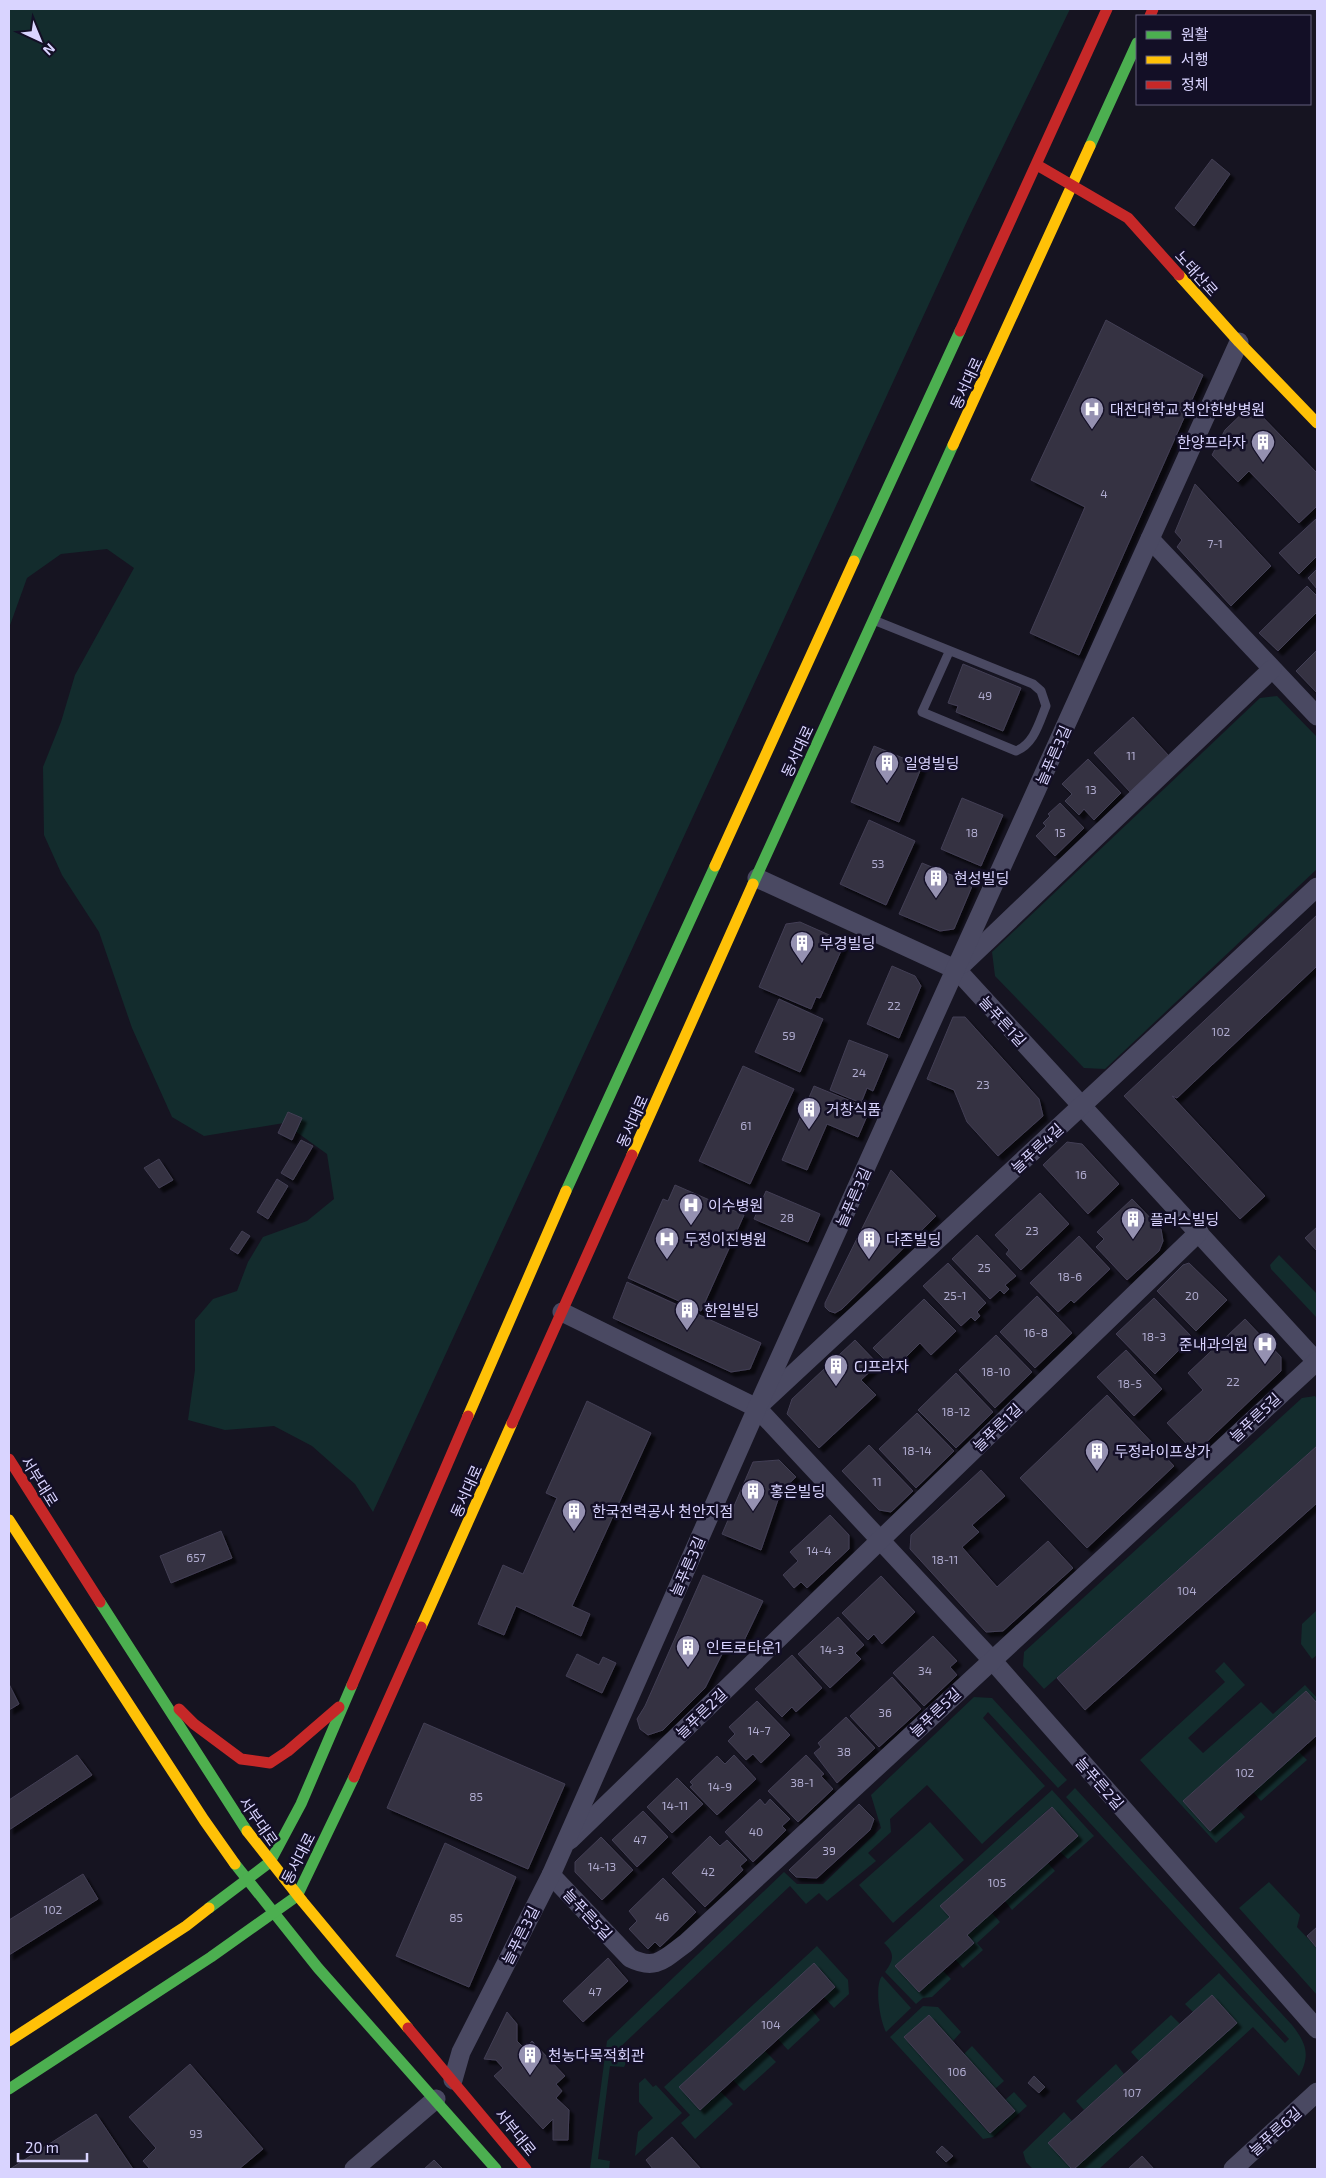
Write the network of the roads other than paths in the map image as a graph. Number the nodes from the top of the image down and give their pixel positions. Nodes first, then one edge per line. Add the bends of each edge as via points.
1 (1107, 9) edge
2 (1136, 45) edge
3 (1037, 164) junction
4 (1073, 185) junction
5 (1239, 342) junction
6 (1317, 423) edge
7 (1150, 539) junction
8 (874, 620) junction
9 (948, 652) junction
10 (1272, 669) junction
11 (1317, 716) edge
12 (757, 878) junction
13 (1317, 887) edge
14 (957, 970) junction
15 (1081, 1107) junction
16 (1199, 1232) junction
17 (562, 1312) junction
18 (1317, 1361) edge
19 (757, 1408) junction
20 (9, 1459) edge
21 (9, 1520) edge
22 (881, 1539) junction
23 (992, 1660) junction
24 (143, 1670) junction
25 (345, 1701) junction
26 (564, 1846) junction
27 (270, 1862) junction
28 (551, 1875) junction
29 (247, 1881) junction
30 (297, 1896) junction
31 (273, 1914) junction
32 (1317, 2029) edge
33 (9, 2041) edge
34 (454, 2080) junction
35 (9, 2089) edge
36 (1317, 2092) edge
37 (436, 2100) junction
38 (354, 2169) edge
39 (496, 2169) edge
40 (526, 2169) edge
41 (1233, 2169) edge

1 - 3 main road, 동서대로
2 - 4 main road, 동서대로
3 - 4 main road, 노태산로
3 - 25 main road, 동서대로 via 556,1213
4 - 5 main road, 노태산로 via 1128,218
4 - 8 main road, 동서대로
5 - 6 main road, 노태산로
5 - 7 street, 늘푸른3길
7 - 10 street
7 - 14 street, 늘푸른3길
8 - 9 lane
8 - 12 main road, 동서대로
9 - 9 lane via 1033,684 1041,691 1046,706 1031,741 1016,751 922,712
10 - 11 street
10 - 14 street, 늘푸른3길
12 - 14 street, 늘푸른1길
12 - 17 main road, 동서대로
13 - 15 street, 늘푸른4길
14 - 15 street, 늘푸른1길
14 - 19 street, 늘푸른3길
15 - 16 street, 늘푸른1길
15 - 19 street, 늘푸른4길
16 - 18 street, 늘푸른1길
16 - 22 street, 늘푸른1길
17 - 19 street, 늘푸른2길
17 - 30 main road, 동서대로 via 332,1825
18 - 23 street, 늘푸른5길
19 - 22 street, 늘푸른2길
19 - 26 street, 늘푸른3길
20 - 24 main road, 서부대로
21 - 29 main road
22 - 23 street, 늘푸른2길
22 - 26 street, 늘푸른2길
23 - 28 street, 늘푸른5길 via 686,1943 656,1964 643,1965 630,1958
23 - 32 street, 늘푸른2길
24 - 25 main road via 194,1724 241,1759 270,1763
24 - 27 main road, 서부대로 via 232,1810
25 - 27 main road, 동서대로 via 301,1804
26 - 28 street, 늘푸른3길
27 - 29 main road, 동서대로
27 - 30 main road, 서부대로
28 - 34 street, 늘푸른3길 via 461,2052
29 - 31 main road
29 - 33 main road, 동서대로 via 186,1926
30 - 31 main road, 동서대로
30 - 34 main road, 서부대로 via 338,1948
31 - 35 main road, 동서대로
31 - 37 main road
34 - 40 main road, 서부대로
36 - 41 street, 늘푸른6길
37 - 38 street
37 - 39 main road

